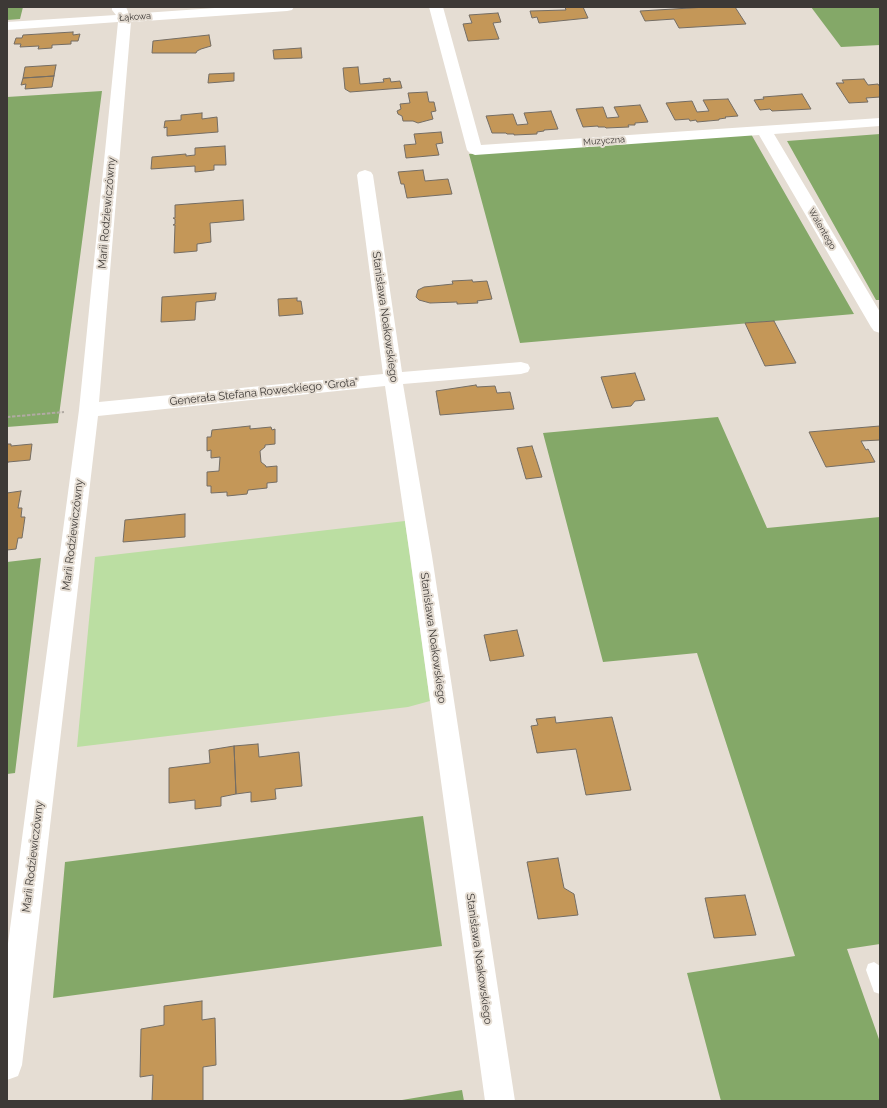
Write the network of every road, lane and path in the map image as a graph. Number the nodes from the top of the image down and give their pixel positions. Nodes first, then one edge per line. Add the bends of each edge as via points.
1 (287, 7) edge
2 (436, 7) edge
3 (122, 12) edge
4 (7, 26) edge
5 (880, 122) edge
6 (764, 130) junction
7 (365, 175) dead end
8 (880, 327) edge
9 (521, 368) dead end
10 (393, 379) junction
11 (89, 410) junction
12 (7, 417) edge
13 (874, 970) dead end
14 (880, 986) edge
15 (7, 1065) edge
16 (500, 1101) edge

1 - 3 street, Łąkowa
2 - 6 street, Muzyczna via 475,150
3 - 4 street, Łąkowa
3 - 11 street, Marii Rodziewiczówny
5 - 6 street, Muzyczna
6 - 8 street, Walentego
7 - 10 street, Stanisława Noakowskiego
9 - 10 street, Generała Stefana Roweckiego "Grota"
10 - 11 street, Generała Stefana Roweckiego "Grota"
10 - 16 street, Stanisława Noakowskiego via 422,556
11 - 12 path
11 - 15 street, Marii Rodziewiczówny
13 - 14 lane

